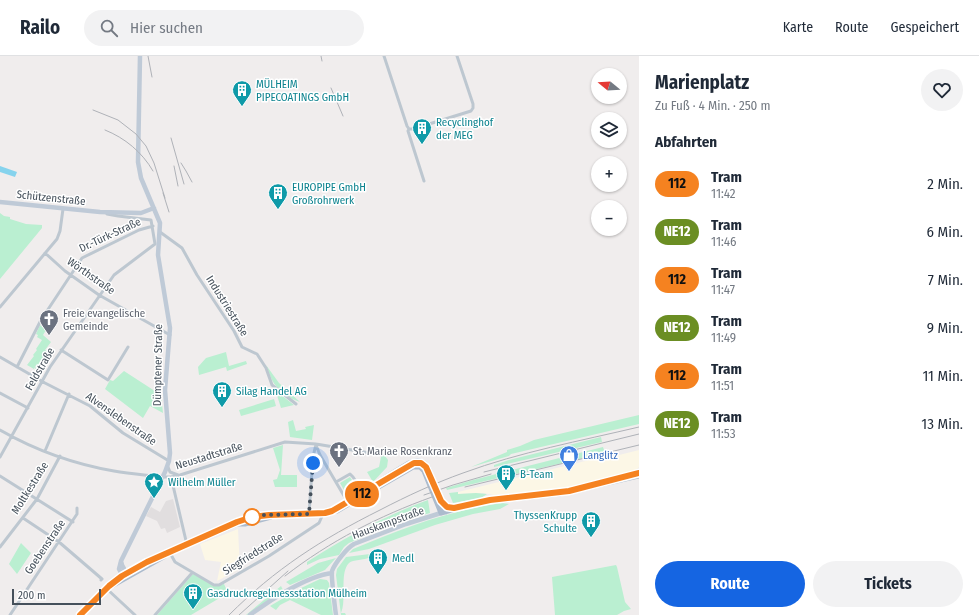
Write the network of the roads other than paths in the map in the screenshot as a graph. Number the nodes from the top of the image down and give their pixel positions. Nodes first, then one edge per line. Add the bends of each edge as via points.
1 (140, 56) edge
2 (384, 56) edge
3 (457, 56) edge
4 (409, 129) junction
5 (424, 181) dead end
6 (0, 202) edge
7 (154, 208) junction
8 (63, 209) junction
9 (100, 212) junction
10 (153, 226) junction
11 (160, 232) junction
12 (46, 253) junction
13 (70, 274) junction
14 (99, 295) junction
15 (0, 307) edge
16 (170, 335) junction
17 (128, 347) dead end
18 (61, 350) junction
19 (0, 357) edge
20 (17, 367) junction
21 (42, 381) junction
22 (0, 393) edge
23 (69, 394) junction
24 (296, 404) dead end
25 (28, 408) junction
26 (0, 430) edge
27 (11, 437) junction
28 (316, 444) junction
29 (45, 451) junction
30 (320, 455) junction
31 (382, 455) dead end
32 (60, 456) junction
33 (0, 457) edge
34 (313, 457) junction
35 (168, 464) junction
36 (639, 472) edge
37 (180, 475) junction
38 (0, 476) edge
39 (636, 476) edge
40 (163, 477) junction
41 (171, 477) junction
42 (336, 482) junction
43 (363, 492) junction
44 (438, 497) junction
45 (37, 499) junction
46 (347, 501) junction
47 (77, 508) dead end
48 (335, 511) junction
49 (444, 512) junction
50 (309, 514) junction
51 (322, 516) junction
52 (23, 518) junction
53 (73, 522) junction
54 (59, 542) junction
55 (187, 545) junction
56 (0, 547) edge
57 (170, 553) junction
58 (192, 573) junction
59 (332, 575) junction
60 (125, 576) junction
61 (101, 580) dead end
62 (107, 589) junction
63 (10, 615) edge
64 (80, 615) edge
65 (135, 615) edge
66 (155, 615) edge
67 (250, 615) edge
68 (337, 615) edge

1 - 7 street, Dümptener Straße via 137,157 139,171
2 - 4 street
3 - 4 street via 473,108 471,111
4 - 5 street
6 - 8 street, Schützenstraße
7 - 9 street, Schützenstraße via 141,213
7 - 11 street, Dümptener Straße
8 - 9 street, Schützenstraße
8 - 12 street via 59,235
9 - 10 street, Schützenstraße via 149,219
10 - 13 street, Dr.-Türk-Straße via 139,230 82,258
10 - 14 street, Feldstraße via 153,246 114,275
11 - 16 street, Dümptener Straße via 158,255
11 - 24 street, Industriestraße via 182,248 242,347 257,354 266,368 272,385
12 - 13 street, Wörthstraße
12 - 15 street
13 - 14 street, Wörthstraße
13 - 20 street, Dr.-Türk-Straße via 41,320
14 - 16 street, Wörthstraße
14 - 18 street, Feldstraße
16 - 35 street, Dümptener Straße via 165,390 170,442
17 - 18 street via 108,380
18 - 21 street, Feldstraße
19 - 20 street, Alvenslebenstraße
20 - 21 street, Alvenslebenstraße
21 - 23 street, Alvenslebenstraße
21 - 25 street, Feldstraße
22 - 25 street
23 - 29 street
23 - 35 street, Alvenslebenstraße via 90,406
25 - 27 street, Feldstraße
26 - 27 street, Neustadtstraße
27 - 29 street, Neustadtstraße
27 - 33 street, Feldstraße
28 - 30 street
28 - 31 street, Neustadtstraße
28 - 34 street
28 - 37 street, Neustadtstraße via 285,442
29 - 32 street, Neustadtstraße
30 - 34 street
30 - 42 street
32 - 40 street, Neustadtstraße via 81,464 114,471
32 - 45 street, Moltkestraße
34 - 50 street
35 - 37 street, Alvenslebenstraße via 170,472
35 - 40 street, Dümptener Straße
36 - 39 main road
37 - 41 street, Neustadtstraße
38 - 45 street
39 - 49 main road via 564,493 493,500
40 - 41 street, Neustadtstraße
40 - 60 street, Dümptener Straße via 121,561 119,569
41 - 55 street
42 - 43 street via 350,474
42 - 46 street
43 - 44 main road via 413,461 421,461 427,465
43 - 46 main road
44 - 48 main road via 426,473 416,466 342,510
44 - 49 main road
45 - 52 street, Moltkestraße
45 - 53 street
46 - 48 main road
47 - 53 street, Goebenstraße
48 - 51 main road
49 - 59 street, Hauskampstraße via 354,544 345,552
50 - 51 main road
50 - 55 main road via 251,516
51 - 58 street, Siegfriedstraße via 319,523 222,584 214,585
52 - 54 street
52 - 56 street, Moltkestraße
53 - 54 street, Goebenstraße
54 - 61 street
54 - 63 street, Goebenstraße
55 - 57 main road
57 - 58 street, Siegfriedstraße via 175,562
57 - 60 main road via 145,562
58 - 66 street
59 - 67 street via 322,575 297,586
59 - 68 street
60 - 62 main road via 113,582
62 - 64 main road
62 - 65 street

